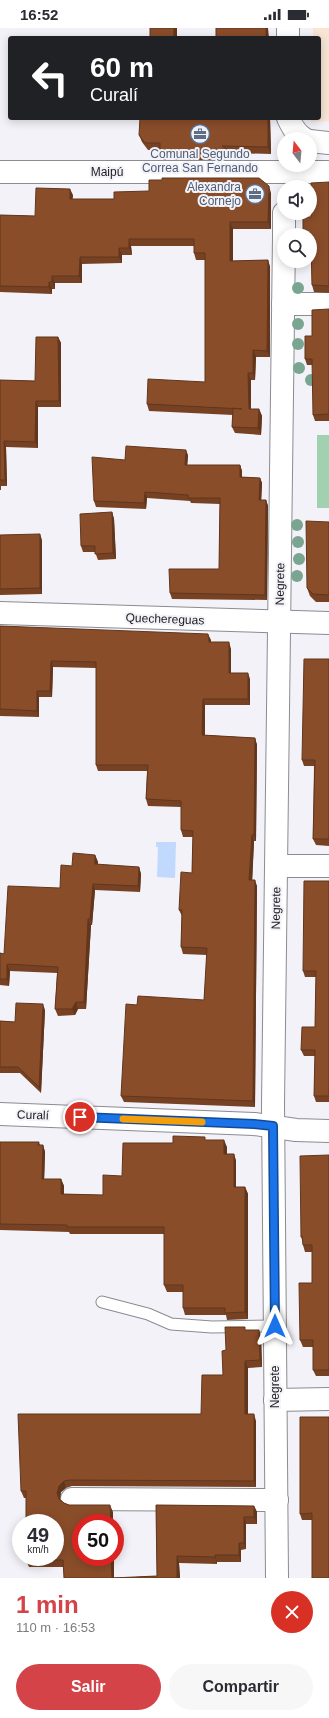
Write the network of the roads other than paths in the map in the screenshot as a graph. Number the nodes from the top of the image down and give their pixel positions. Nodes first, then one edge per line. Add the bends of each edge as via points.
1 (288, 120) edge
2 (289, 120) edge
3 (287, 132) edge
4 (296, 132) edge
5 (317, 142) edge
6 (329, 143) edge
7 (0, 172) edge
8 (329, 172) edge
9 (286, 175) edge
10 (284, 268) edge
11 (283, 304) junction
12 (329, 304) edge
13 (0, 613) edge
14 (280, 623) junction
15 (329, 624) edge
16 (277, 866) junction
17 (329, 866) edge
18 (0, 1114) edge
19 (273, 1126) junction
20 (329, 1131) edge
21 (102, 1302) dead end
22 (275, 1326) junction
23 (329, 1399) edge
24 (275, 1400) junction
25 (72, 1499) dead end
26 (277, 1500) junction
27 (277, 1578) edge

1 - 3 main road
2 - 4 main road
5 - 6 main road
7 - 9 main road, Maipú
8 - 9 main road, Maipú
10 - 11 main road, Negrete
11 - 12 main road
11 - 14 main road, Negrete
13 - 14 main road, Quechereguas
14 - 15 main road, Quechereguas
14 - 16 main road, Negrete
16 - 17 main road
16 - 19 main road, Negrete
18 - 19 main road, Curalí
19 - 20 main road, Curalí
19 - 22 main road, Negrete
21 - 22 lane via 148,1314 171,1324 212,1328
22 - 24 main road, Negrete
23 - 24 main road
24 - 26 main road, Negrete
25 - 26 main road
26 - 27 main road, Negrete

